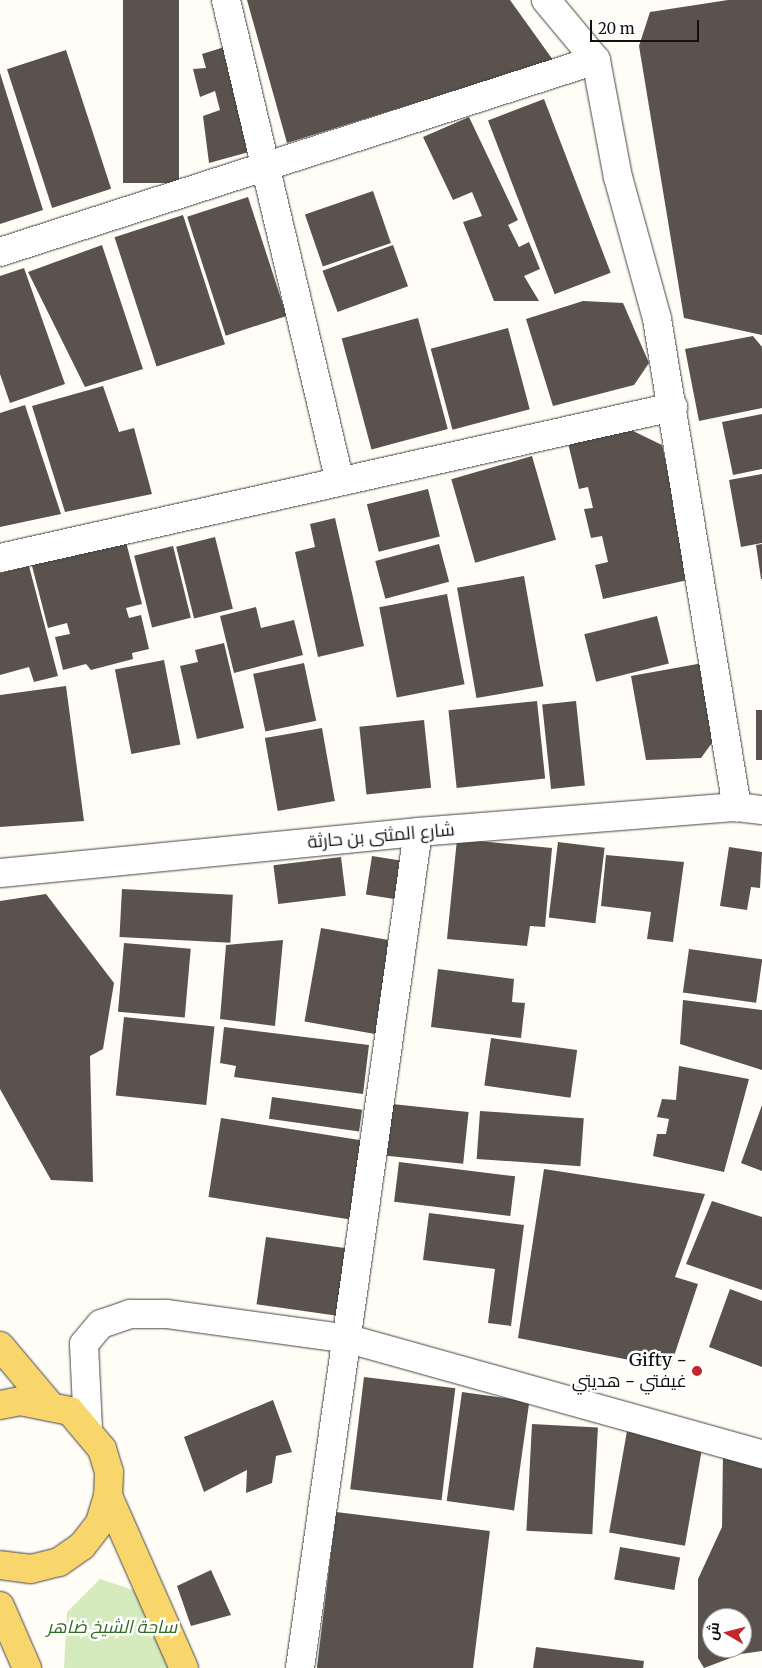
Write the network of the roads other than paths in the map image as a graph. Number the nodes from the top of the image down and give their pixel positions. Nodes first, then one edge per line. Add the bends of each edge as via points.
1 (226, 0) edge
2 (546, 0) edge
3 (596, 60) junction
4 (265, 165) junction
5 (0, 252) edge
6 (673, 407) junction
7 (340, 482) junction
8 (0, 558) edge
9 (749, 808) edge
10 (418, 832) junction
11 (0, 874) edge
12 (349, 1340) junction
13 (0, 1346) edge
14 (48, 1403) junction
15 (0, 1405) edge
16 (88, 1429) junction
17 (762, 1454) edge
18 (108, 1496) junction
19 (0, 1565) edge
20 (0, 1606) edge
21 (27, 1668) edge
22 (184, 1668) edge
23 (300, 1668) edge

1 - 4 street
2 - 3 street
3 - 4 street
3 - 6 street via 618,178 657,319
4 - 5 street
4 - 7 street
6 - 7 street
6 - 9 street
7 - 8 street
9 - 10 street, شارع المثنى بن حارثة
10 - 11 street, شارع المثنى بن حارثة
10 - 12 street
12 - 16 street via 167,1314 130,1314 101,1324 84,1344
12 - 17 street
12 - 23 street
13 - 14 main road
14 - 15 main road via 20,1401
14 - 16 main road via 70,1412
16 - 18 main road via 109,1472
18 - 19 main road via 100,1524 82,1546 59,1562 31,1569
18 - 22 main road
20 - 21 main road

